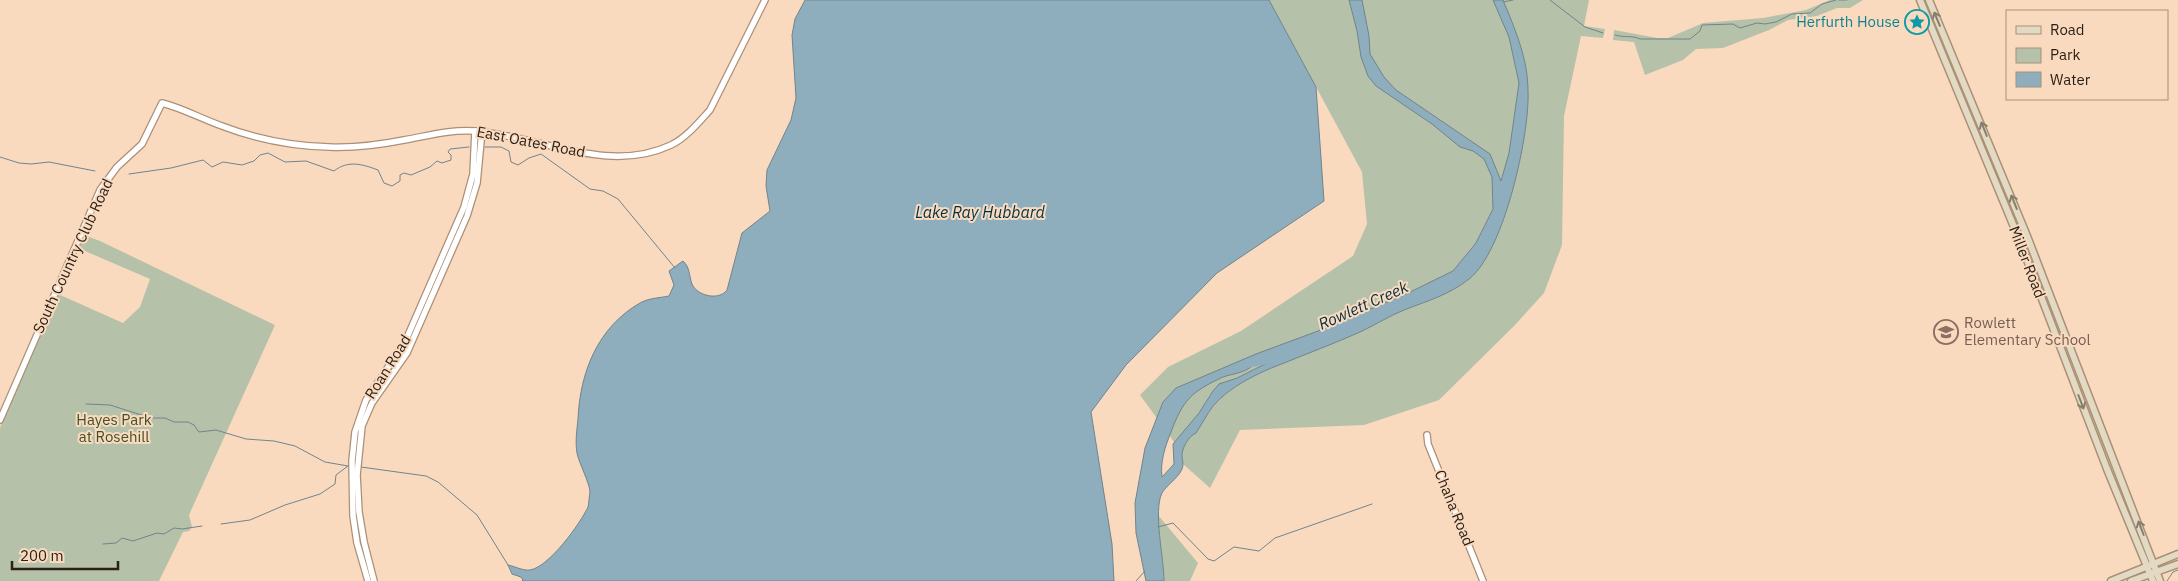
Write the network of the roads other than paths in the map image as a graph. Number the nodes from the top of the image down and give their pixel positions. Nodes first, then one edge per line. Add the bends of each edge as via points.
1 (765, 0) edge
2 (1930, 2) edge
3 (1921, 3) edge
4 (1944, 34) junction
5 (1936, 38) junction
6 (162, 103) joint
7 (478, 131) junction
8 (0, 420) edge
9 (1427, 435) dead end
10 (2178, 554) edge
11 (2155, 563) junction
12 (2178, 564) edge
13 (2147, 567) junction
14 (2157, 571) junction
15 (2151, 579) edge
16 (368, 581) edge
17 (374, 581) edge
18 (1483, 581) edge
19 (2111, 581) edge
20 (2131, 581) edge
21 (2160, 581) edge

1 - 7 street, East Oates Road via 710,110 672,145 624,157 606,157
2 - 3 main road
4 -> 2 main road, Miller Road
3 - 5 main road, Miller Road
4 - 5 main road
11 -> 4 main road, Miller Road via 2028,236
5 -> 13 main road, Miller Road
6 - 7 street, East Oates Road via 250,135 307,146 364,146 442,133
6 - 8 street, South Country Club Road via 142,144 116,167 100,190
7 - 16 street, Roan Road via 473,174 464,207 410,333 366,400 355,432 353,516
7 - 17 street, Roan Road via 477,183 467,216 407,353 372,403 362,426 357,475 359,512
9 - 18 street, Chaha Road
10 - 11 main road
11 - 13 main road
11 - 14 main road, Miller Road
12 - 14 main road
13 - 15 main road, Miller Road
13 - 19 main road
14 - 15 main road
14 - 21 main road, Miller Road
15 - 20 main road

